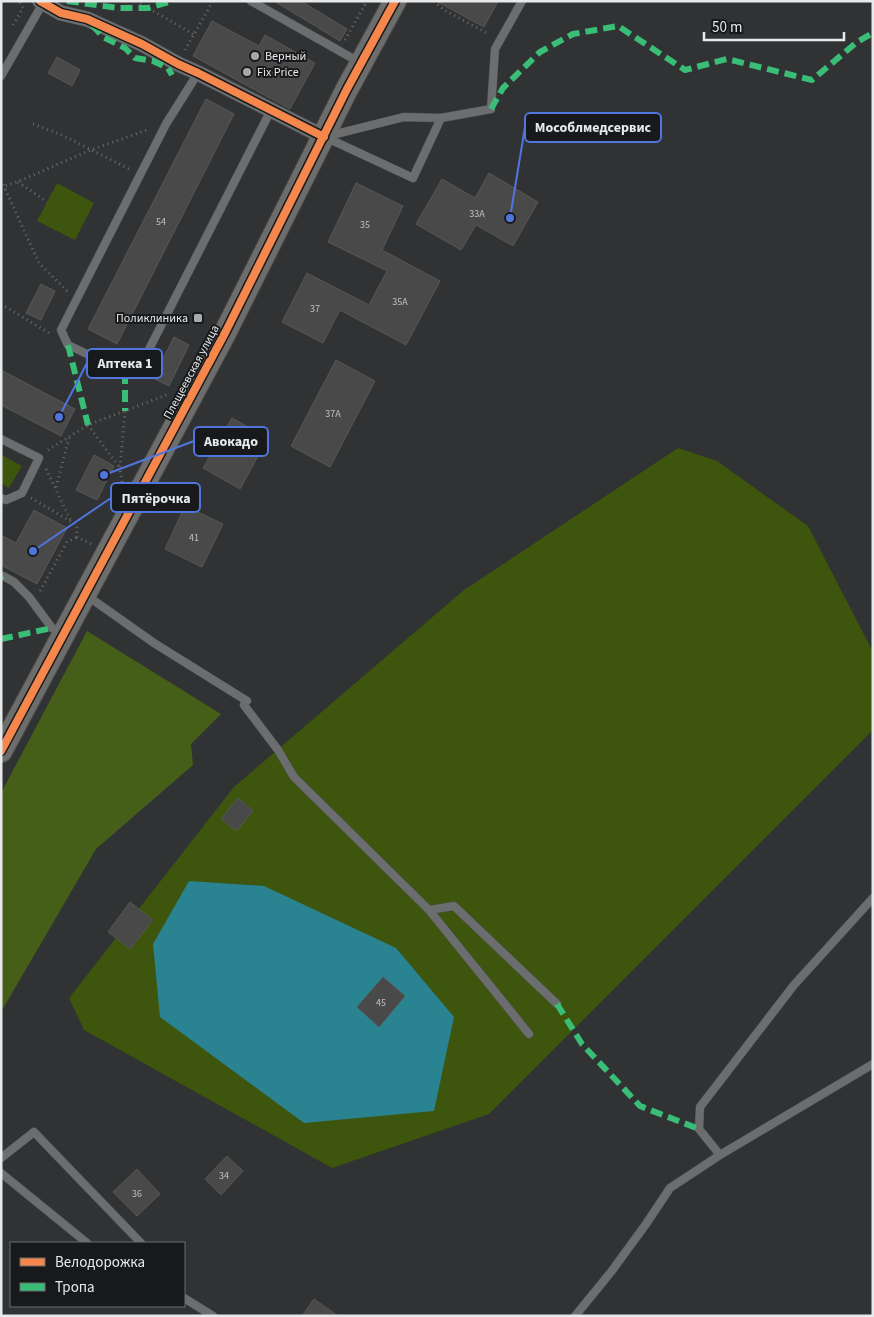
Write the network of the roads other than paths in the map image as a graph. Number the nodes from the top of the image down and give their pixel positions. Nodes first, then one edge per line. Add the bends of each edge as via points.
1 (251, 1) edge
2 (395, 1) edge
3 (522, 1) edge
4 (42, 2) edge
5 (353, 58) junction
6 (198, 72) junction
7 (1, 76) edge
8 (271, 110) junction
9 (441, 118) junction
10 (324, 137) junction
11 (1, 439) edge
12 (1, 498) edge
13 (4, 576) dead end
14 (85, 594) junction
15 (64, 633) junction
16 (1, 751) edge
17 (873, 898) edge
18 (429, 910) junction
19 (557, 1004) dead end
20 (529, 1034) dead end
21 (873, 1064) edge
22 (720, 1155) junction
23 (1, 1158) edge
24 (1, 1173) edge
25 (86, 1242) edge
26 (140, 1242) edge
27 (185, 1299) edge
28 (213, 1316) edge
29 (575, 1316) edge

1 - 5 lane
2 - 5 street, Плещеевская улица
3 - 9 lane via 495,49 491,109
4 - 6 street via 61,13 95,22
4 - 7 lane
5 - 10 street, Плещеевская улица
6 - 8 street
6 - 8 lane via 166,124 76,300 62,330 68,345 125,372 141,365
8 - 10 street
9 - 10 lane via 404,117
9 - 10 lane via 413,178
10 - 14 street, Плещеевская улица via 225,333
11 - 12 lane via 39,458 22,493 6,500
13 - 15 lane via 29,596 52,628
14 - 15 street, Плещеевская улица
14 - 18 lane via 245,703 294,777
15 - 16 street, Плещеевская улица
17 - 22 lane via 794,985 700,1107 699,1129
18 - 19 lane via 454,906
18 - 20 lane
21 - 22 lane
22 - 29 lane via 670,1188
23 - 26 lane via 34,1132
24 - 25 lane
27 - 28 lane

